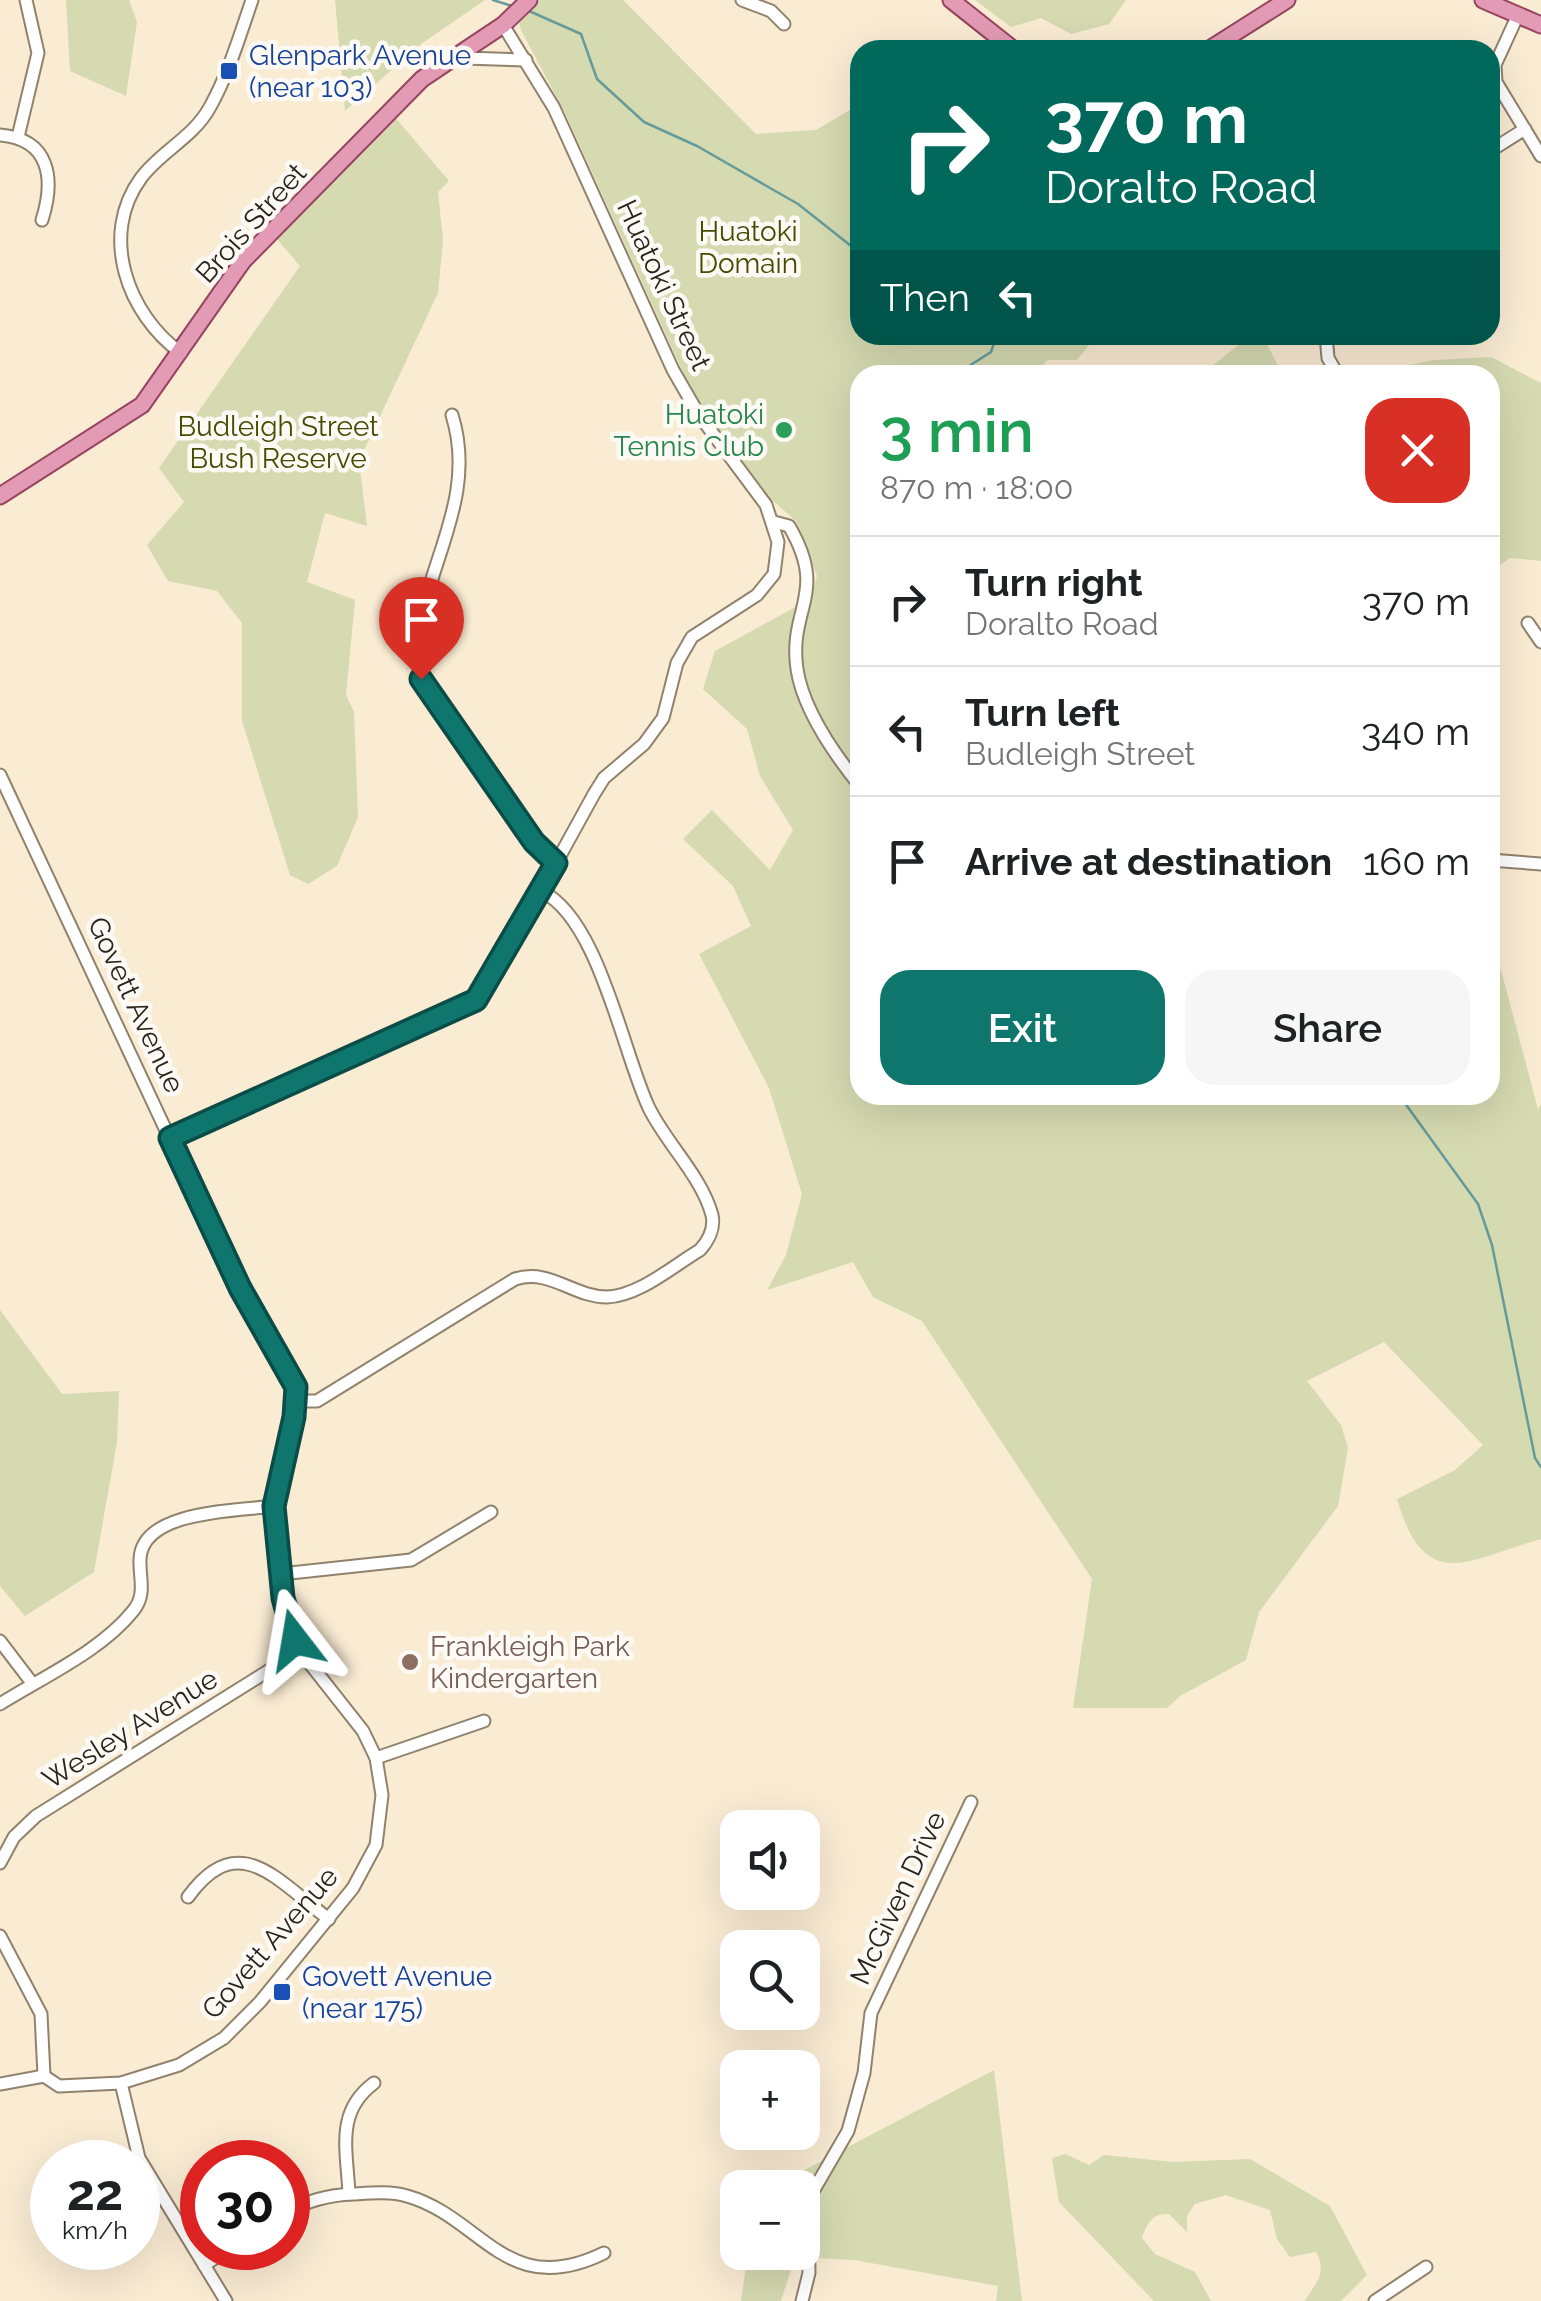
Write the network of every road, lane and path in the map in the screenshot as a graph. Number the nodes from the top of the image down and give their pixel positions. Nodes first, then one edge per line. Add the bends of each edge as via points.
1 (26, 0) edge
2 (252, 0) edge
3 (742, 0) edge
4 (950, 0) edge
5 (1287, 0) edge
6 (1483, 0) edge
7 (516, 12) edge
8 (1518, 17) junction
9 (784, 24) dead end
10 (1541, 24) edge
11 (1001, 40) edge
12 (1224, 40) edge
13 (461, 54) junction
14 (526, 60) junction
15 (1500, 60) edge
16 (1500, 85) edge
17 (1524, 130) junction
18 (0, 135) edge
19 (18, 137) junction
20 (1500, 145) edge
21 (1541, 156) edge
22 (42, 220) dead end
23 (181, 353) junction
24 (452, 416) dead end
25 (0, 496) edge
26 (774, 522) junction
27 (1528, 623) dead end
28 (1541, 642) edge
29 (850, 772) edge
30 (0, 776) edge
31 (1500, 861) edge
32 (556, 863) junction
33 (1541, 864) edge
34 (541, 890) junction
35 (170, 1138) junction
36 (297, 1401) junction
37 (274, 1506) junction
38 (492, 1512) dead end
39 (280, 1574) junction
40 (0, 1641) edge
41 (300, 1651) junction
42 (32, 1684) junction
43 (0, 1704) edge
44 (484, 1721) dead end
45 (376, 1758) junction
46 (971, 1802) dead end
47 (0, 1863) edge
48 (188, 1897) dead end
49 (329, 1919) junction
50 (0, 1936) edge
51 (44, 2076) junction
52 (121, 2083) junction
53 (374, 2083) dead end
54 (0, 2084) edge
55 (349, 2194) junction
56 (310, 2202) edge
57 (180, 2225) edge
58 (604, 2253) dead end
59 (1426, 2266) dead end
60 (207, 2270) edge
61 (226, 2301) edge
62 (802, 2301) edge
63 (1375, 2301) edge

1 - 19 street via 38,53
2 - 23 street via 210,106 194,130 139,180 122,217 121,259 131,290 156,331
3 - 9 street
4 - 11 main road
5 - 12 main road
6 - 8 main road
7 - 13 main road, Brois Street
7 - 14 street, Huatoki Street
8 - 10 main road
8 - 15 street
13 - 14 street
13 - 23 main road, Brois Street via 422,79 243,262
14 - 26 street, Huatoki Street via 673,370
16 - 17 street
17 - 20 street
17 - 21 street
18 - 19 street
19 - 22 street via 51,176
23 - 25 main road, Brois Street via 130,416
24 - 32 street via 458,505 422,615 416,658 421,679 534,842
26 - 29 street, Huatoki Street via 789,526 808,570 797,639 802,688
26 - 32 street via 774,574 756,595 692,637 676,663 663,718 604,778
27 - 28 street
30 - 35 street, Govett Avenue
31 - 33 street
32 - 34 street
34 - 35 street via 476,1000
34 - 36 street via 556,900 602,972 647,1104 712,1214 707,1241 620,1295 593,1296 536,1275 515,1279 317,1401
35 - 36 street, Govett Avenue via 240,1288 290,1370
36 - 37 street, Govett Avenue
37 - 39 street, Govett Avenue
37 - 42 street via 176,1520 154,1530 141,1551 143,1585 135,1609
38 - 39 street via 412,1560
39 - 41 street, Govett Avenue
40 - 42 street
41 - 45 street, Govett Avenue via 351,1711
41 - 47 street, Wesley Avenue via 36,1816
42 - 43 street
44 - 45 street
45 - 49 street, Govett Avenue via 382,1795 376,1845
46 - 62 street, McGiven Drive via 871,2013 848,2131 808,2200 809,2272
48 - 49 street via 215,1868 252,1865 276,1875
49 - 52 street, Govett Avenue via 224,2038 179,2065
50 - 51 street via 41,2014
51 - 52 street, Govett Avenue via 60,2086
51 - 54 street
52 - 57 street via 139,2158
53 - 55 street via 348,2112
55 - 56 street
55 - 58 street via 409,2196 526,2270 583,2266
59 - 63 street
60 - 61 street

